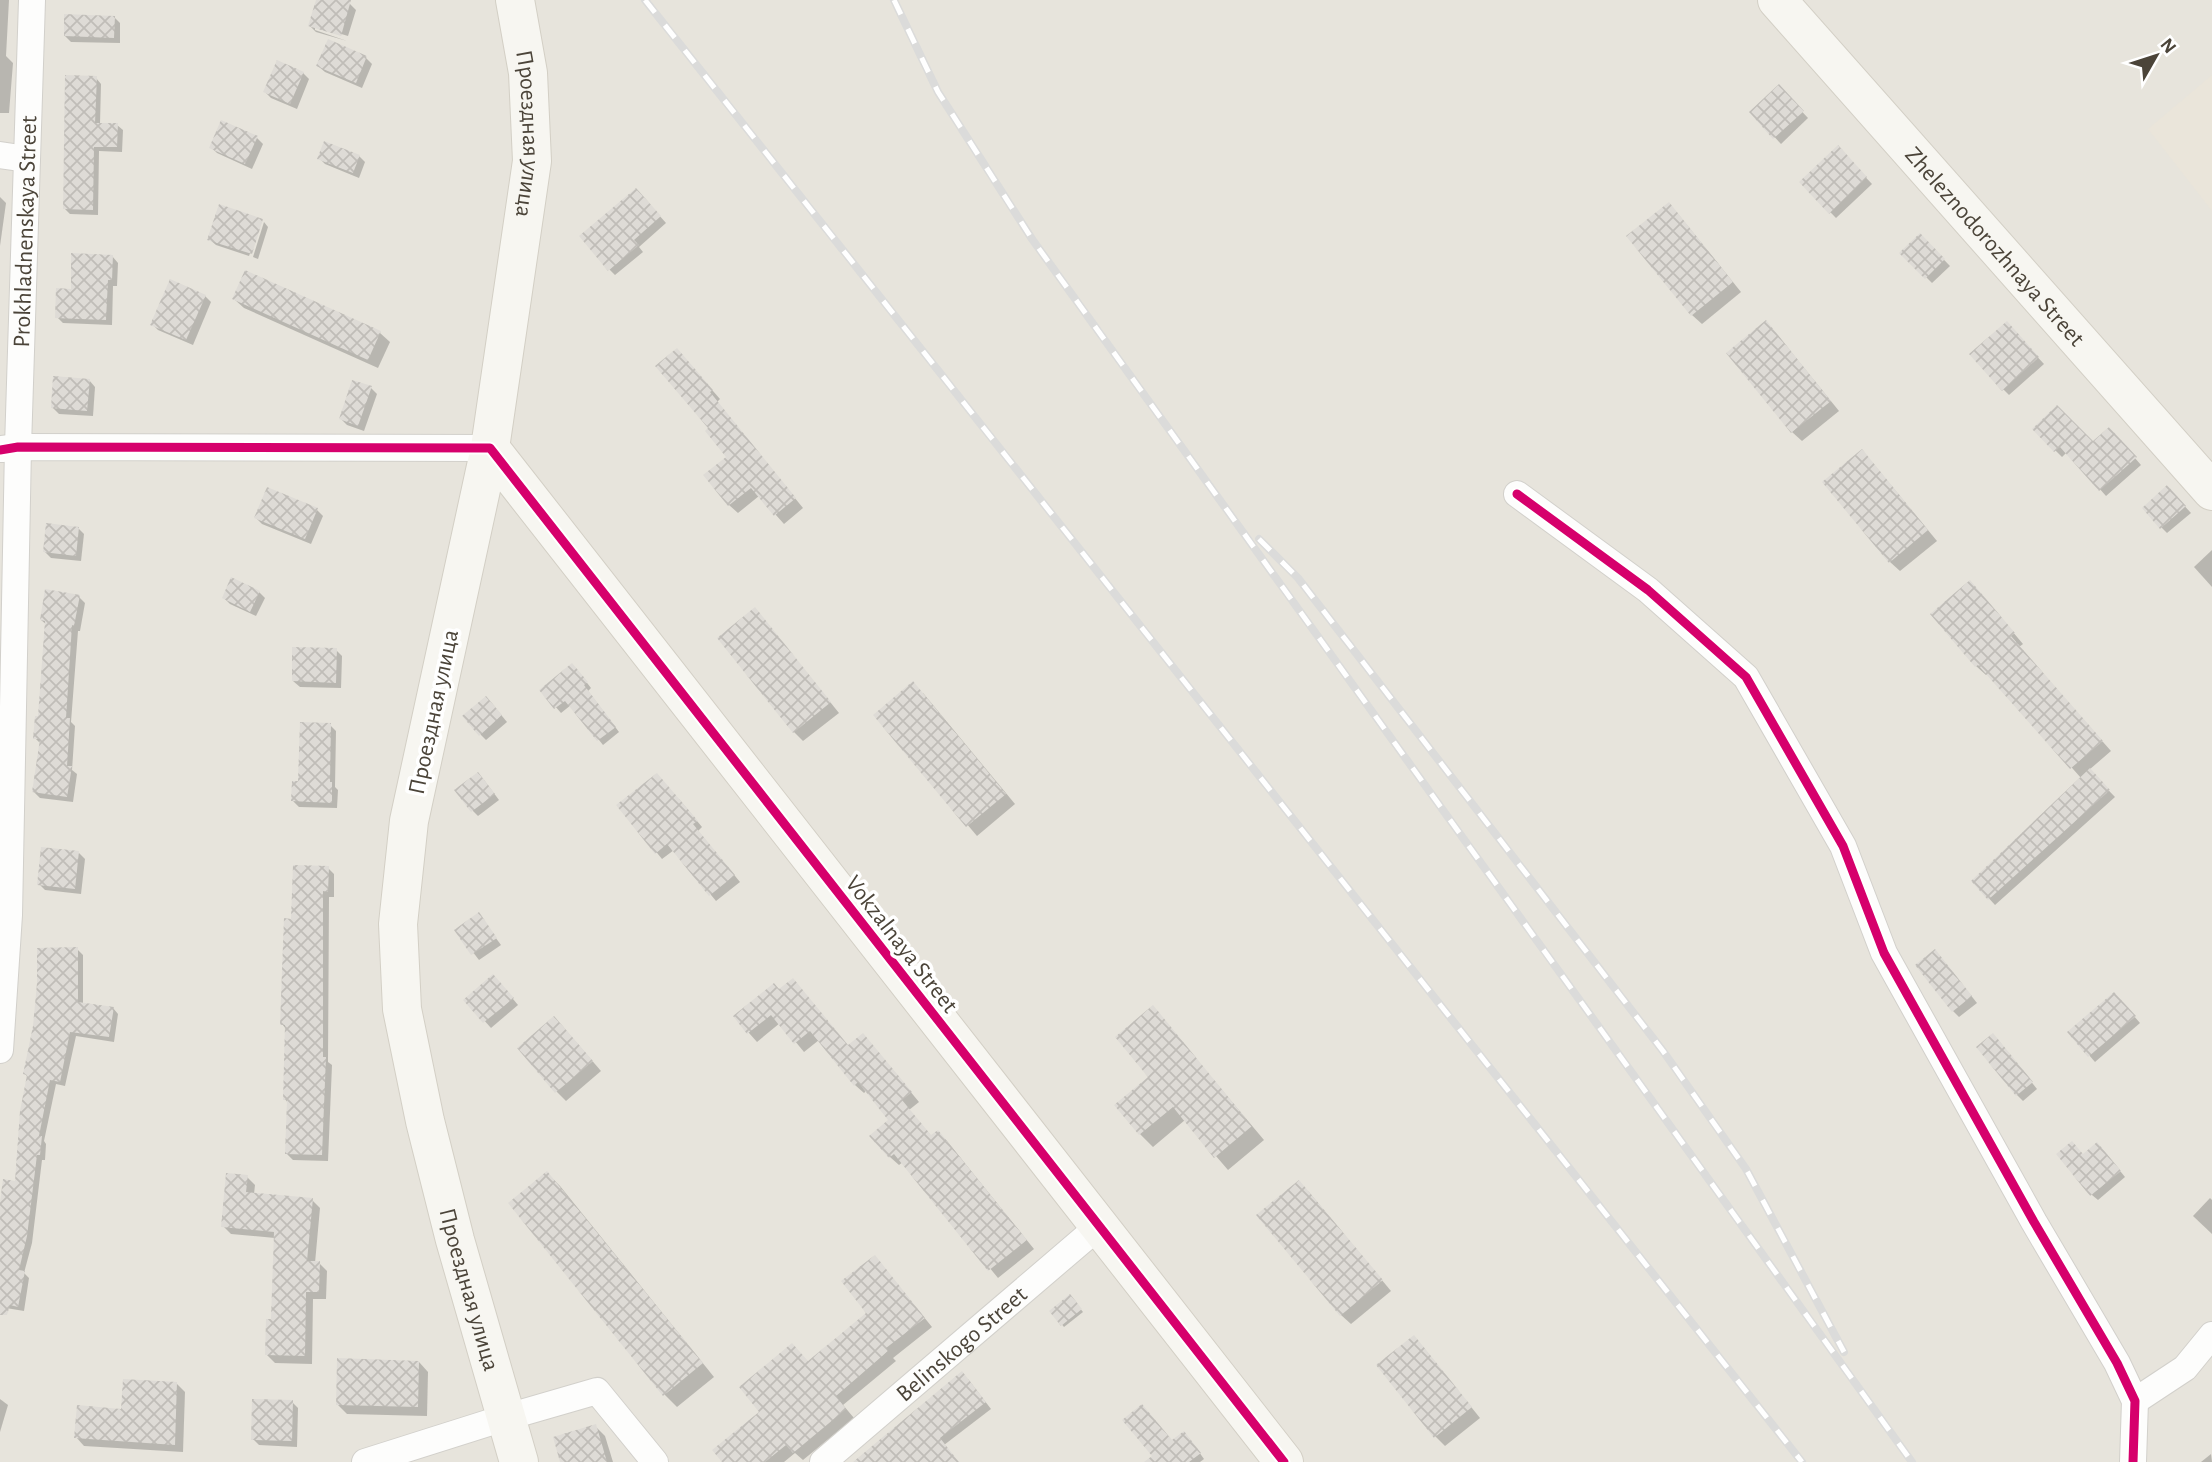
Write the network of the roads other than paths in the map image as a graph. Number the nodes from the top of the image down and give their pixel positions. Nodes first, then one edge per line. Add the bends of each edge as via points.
1 (32, 0) edge
2 (515, 0) edge
3 (1777, 0) edge
4 (0, 155) edge
5 (27, 159) junction
6 (9, 448) edge
7 (490, 448) junction
8 (2212, 491) edge
9 (1517, 495) dead end
10 (6, 777) edge
11 (0, 1050) edge
12 (1099, 1226) junction
13 (2212, 1335) edge
14 (2135, 1401) junction
15 (507, 1417) junction
16 (365, 1462) edge
17 (519, 1462) edge
18 (655, 1462) edge
19 (823, 1462) edge
20 (1284, 1462) edge
21 (2133, 1462) edge

1 - 5 street, Prokhladnenskaya Street
2 - 7 street, Проездная улица via 528,73 533,161
3 - 8 street, Zheleznodorozhnaya Street
4 - 5 street
5 - 6 street, Prokhladnenskaya Street
6 - 7 street
6 - 10 street, Prokhladnenskaya Street
7 - 12 street, Vokzalnaya Street
7 - 15 street, Проездная улица via 409,821 398,924 402,1009 425,1121
9 - 14 street via 1648,590 1746,677 1843,846 1884,953
10 - 11 street, Prokhladnenskaya Street via 9,915
12 - 19 street, Belinskogo Street
12 - 20 street, Vokzalnaya Street
13 - 14 street via 2185,1368
14 - 21 street
15 - 16 street
15 - 17 street, Проездная улица
15 - 18 street via 597,1391

